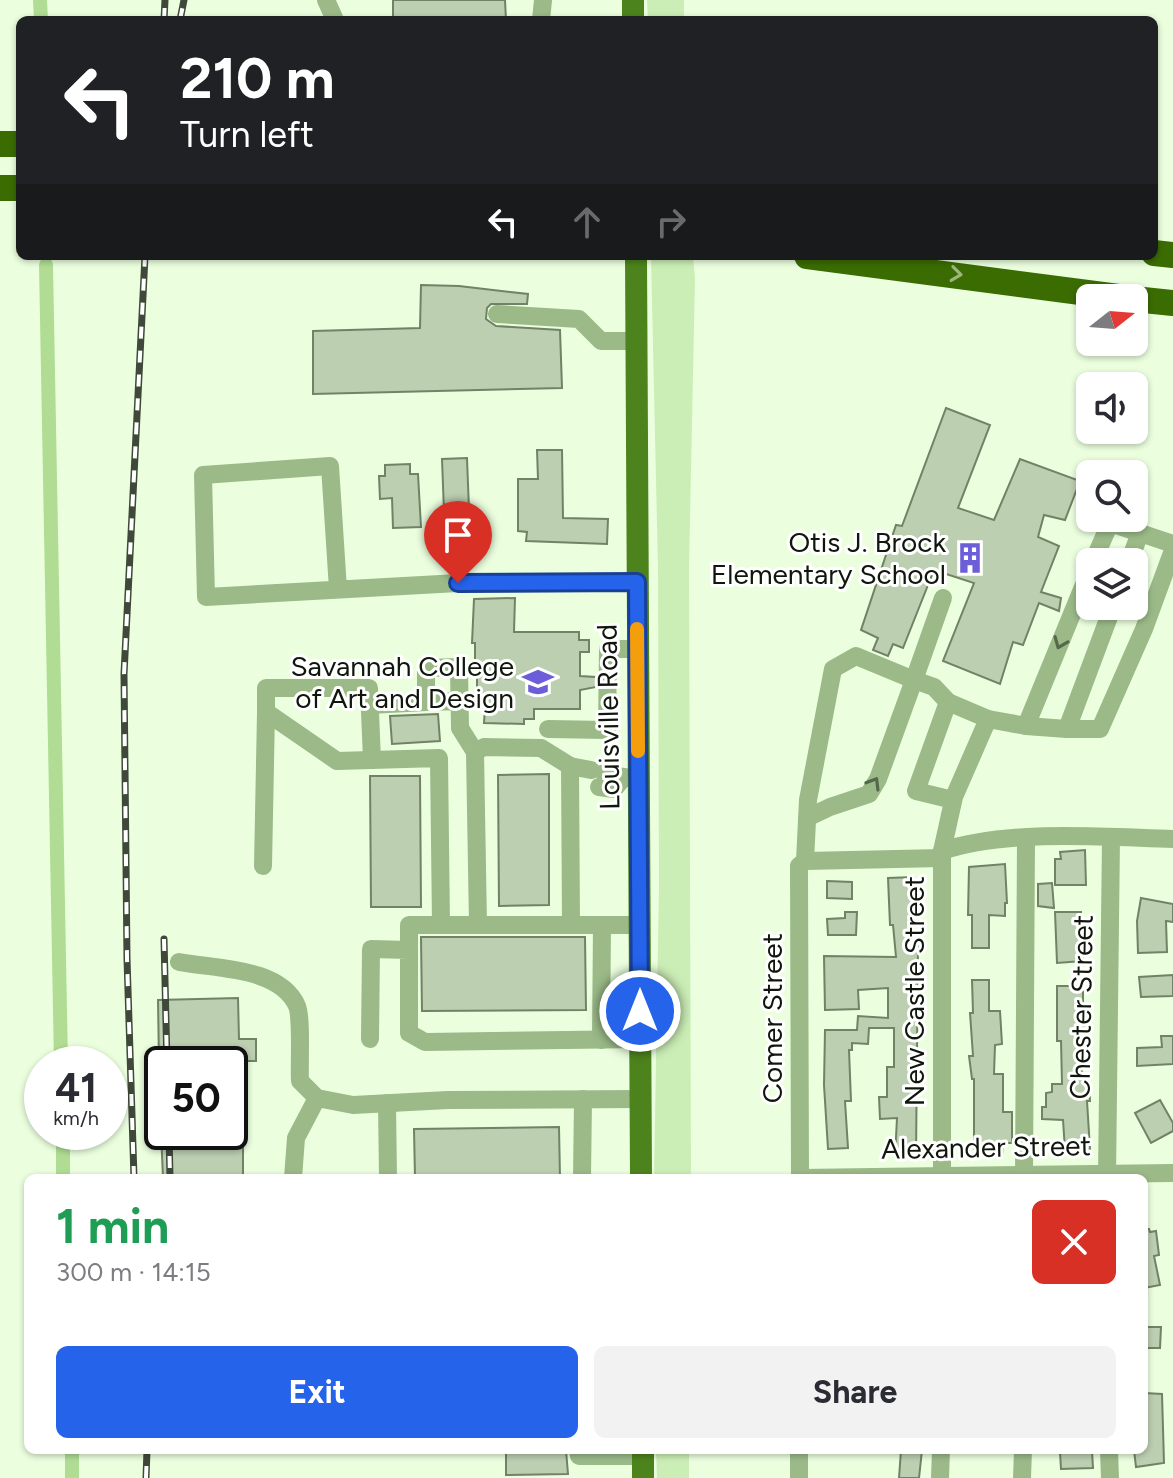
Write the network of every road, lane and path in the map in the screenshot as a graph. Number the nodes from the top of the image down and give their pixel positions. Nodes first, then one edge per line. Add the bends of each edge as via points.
1 (636, 260) edge
2 (838, 260) edge
3 (1076, 291) edge
4 (1148, 300) edge
5 (1173, 303) edge
6 (497, 314) dead end
7 (636, 341) junction
8 (1140, 533) junction
9 (1173, 544) edge
10 (1099, 548) edge
11 (1134, 548) edge
12 (1173, 550) edge
13 (637, 582) junction
14 (338, 589) junction
15 (943, 598) dead end
16 (1076, 604) edge
17 (1108, 620) edge
18 (638, 649) junction
19 (819, 667) dead end
20 (914, 680) junction
21 (829, 693) junction
22 (459, 701) junction
23 (426, 702) junction
24 (948, 702) junction
25 (370, 705) junction
26 (266, 712) junction
27 (988, 719) junction
28 (1026, 726) junction
29 (548, 729) dead end
30 (1067, 729) junction
31 (475, 752) junction
32 (372, 760) junction
33 (587, 777) junction
34 (632, 778) junction
35 (477, 787) junction
36 (440, 788) junction
37 (953, 800) junction
38 (807, 818) junction
39 (1111, 837) junction
40 (1026, 838) junction
41 (1173, 839) edge
42 (942, 854) junction
43 (805, 861) junction
44 (263, 866) dead end
45 (441, 925) junction
46 (478, 925) junction
47 (571, 925) junction
48 (602, 925) junction
49 (640, 925) junction
50 (409, 950) junction
51 (179, 962) dead end
52 (370, 1039) dead end
53 (641, 1039) junction
54 (601, 1040) junction
55 (317, 1098) junction
56 (583, 1099) junction
57 (641, 1099) junction
58 (387, 1103) junction
59 (1173, 1173) edge
60 (293, 1174) edge
61 (388, 1174) edge
62 (582, 1174) edge
63 (641, 1174) edge
64 (800, 1174) edge
65 (942, 1174) edge
66 (1024, 1174) edge
67 (1107, 1174) edge
68 (1140, 1174) edge
69 (579, 1454) edge
70 (799, 1454) edge
71 (941, 1454) edge
72 (1023, 1454) edge
73 (1109, 1454) edge
74 (643, 1461) edge
75 (799, 1478) edge
76 (940, 1478) edge
77 (1022, 1478) edge
78 (1110, 1478) edge

1 - 7 main road, Louisville Road
2 -> 3 highway
4 - 5 highway
6 - 7 street via 579,319 601,341
7 - 13 main road, Louisville Road
8 - 9 street
8 - 10 street via 1110,523
8 - 11 street
12 - 30 street via 1100,729
13 - 14 street
13 - 18 main road, Louisville Road
14 - 14 street via 330,466 203,475 206,597
15 - 20 street
16 -> 28 street
17 - 30 street
18 - 29 street via 608,649 607,730
18 - 34 main road, Louisville Road
19 - 21 street
20 - 21 street via 856,656 833,669
20 - 24 street via 934,687
38 -> 20 street via 869,794
21 - 38 street, Comer Street
22 - 23 street
22 - 23 street via 459,667 426,668
22 - 31 street via 460,728
23 - 25 street
24 - 27 street
24 - 37 street via 916,791
25 - 26 street via 369,688 266,688
25 - 32 street
26 - 32 street via 337,761
26 - 44 street
27 - 28 street
27 - 37 street, New Castle Street
28 - 30 street
31 - 33 street via 484,747 541,748
31 - 35 street
32 - 36 street via 439,758
33 - 34 street
33 - 47 street
34 - 49 main road, Louisville Road
35 - 36 street
35 - 46 street
36 - 45 street
37 - 42 street, New Castle Street
38 - 43 street, Comer Street
39 - 40 street
39 - 41 street
39 - 67 street, Chester Street
40 - 42 street via 969,842
40 - 66 street
42 - 43 street
42 - 65 street, New Castle Street
43 - 64 street, Comer Street via 799,866
45 - 46 street
45 - 50 street via 409,925
46 - 47 street
47 - 48 street
48 - 49 street
48 - 54 street
49 - 53 main road, Louisville Road
50 - 52 street via 371,949
50 - 54 street via 409,1033 425,1042
51 - 55 street via 262,975 285,988 298,1008 300,1081
53 - 54 street
53 - 57 main road, Louisville Road
55 - 58 street via 353,1105
55 - 60 street via 296,1138
56 - 57 street
56 - 58 street
56 - 62 street
57 - 63 main road, Louisville Road
58 - 61 street
59 - 68 street, Alexander Street
69 - 74 street
70 - 75 street
71 - 76 street
72 - 77 street
73 - 78 street

